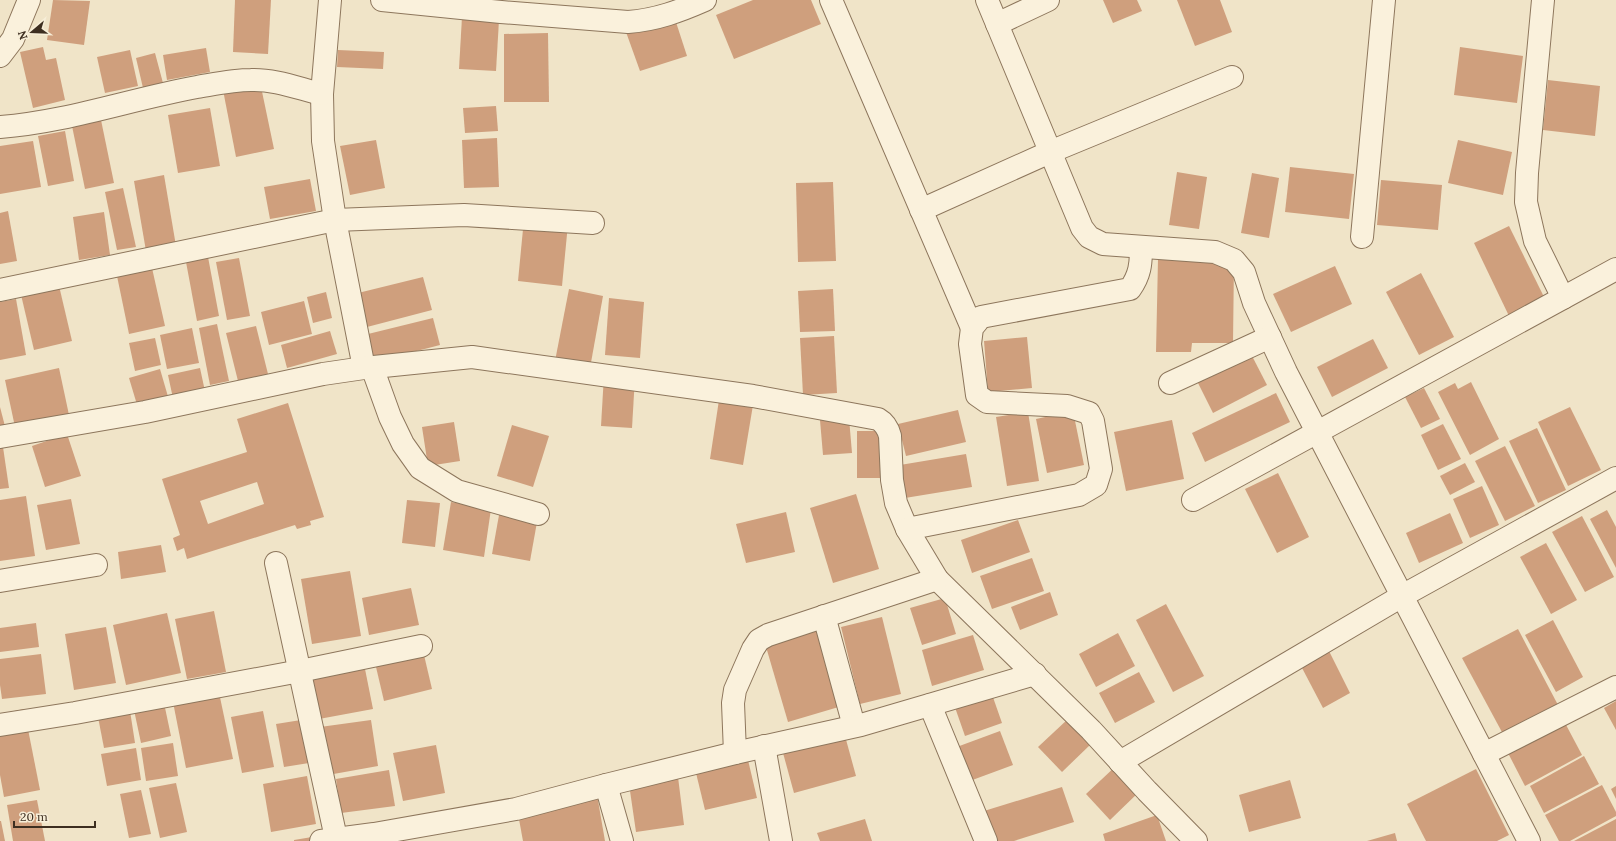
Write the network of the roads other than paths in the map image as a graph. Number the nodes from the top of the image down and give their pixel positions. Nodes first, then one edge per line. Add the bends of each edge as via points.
1 (29, 0) edge
2 (330, 0) edge
3 (382, 0) edge
4 (705, 0) edge
5 (830, 0) edge
6 (987, 0) edge
7 (1048, 0) edge
8 (1384, 0) edge
9 (1543, 0) edge
10 (997, 24) junction
11 (0, 56) edge
12 (1232, 77) dead end
13 (322, 94) junction
14 (0, 127) edge
15 (1050, 152) junction
16 (921, 210) junction
17 (335, 220) junction
18 (593, 223) dead end
19 (1362, 237) dead end
20 (1141, 248) junction
21 (1616, 269) edge
22 (0, 290) edge
23 (1563, 298) junction
24 (972, 328) junction
25 (1270, 337) junction
26 (368, 367) junction
27 (1170, 383) dead end
28 (1318, 432) junction
29 (0, 436) edge
30 (1616, 478) edge
31 (1193, 500) dead end
32 (538, 514) dead end
33 (907, 529) junction
34 (276, 563) dead end
35 (96, 565) dead end
36 (937, 579) junction
37 (0, 581) edge
38 (1402, 596) junction
39 (824, 616) junction
40 (421, 646) dead end
41 (300, 671) junction
42 (1035, 674) junction
43 (1616, 687) edge
44 (930, 705) junction
45 (0, 725) edge
46 (854, 726) junction
47 (764, 746) junction
48 (735, 752) junction
49 (1484, 754) junction
50 (1120, 762) junction
51 (606, 785) junction
52 (329, 840) edge
53 (622, 841) edge
54 (781, 841) edge
55 (986, 841) edge
56 (1196, 841) edge
57 (1529, 841) edge

1 - 11 street via 13,39
2 - 13 street
3 - 4 street via 628,22 646,21 669,15
5 - 16 street
6 - 10 street
7 - 10 street
8 - 19 street
9 - 23 street via 1526,173 1526,202 1535,240
10 - 15 street
12 - 15 street
13 - 14 street via 265,81 237,80 86,113
13 - 17 street via 323,141
15 - 16 street
15 - 20 street via 1082,228 1089,237 1103,244
16 - 24 street
17 - 18 street via 464,214
17 - 22 street
17 - 26 street
20 - 24 street via 1141,265 1137,279 1130,289 981,317
20 - 25 street via 1215,252 1234,260 1244,272 1248,289
21 - 23 street
23 - 28 street
24 - 33 street via 970,344 977,395 987,402 1067,406 1089,413 1093,420 1102,470 1096,485 1079,495
25 - 27 street
25 - 28 street
26 - 29 street via 323,374 145,412
26 - 32 street via 403,444 420,468 457,491
26 - 33 street via 472,357 753,396 878,419 889,430 896,503
28 - 31 street
28 - 38 street
30 - 38 street
33 - 36 street
34 - 41 street
35 - 37 street
36 - 39 street
36 - 42 street
38 - 49 street
38 - 50 street
39 - 46 street
39 - 48 street via 768,635 759,640 753,649 735,690
40 - 41 street
41 - 45 street
41 - 52 street
42 - 44 street
42 - 50 street
43 - 49 street
44 - 46 street
44 - 55 street
46 - 47 street
47 - 48 street
47 - 54 street
48 - 51 street
49 - 57 street
50 - 56 street
51 - 52 street via 516,809
51 - 53 street

